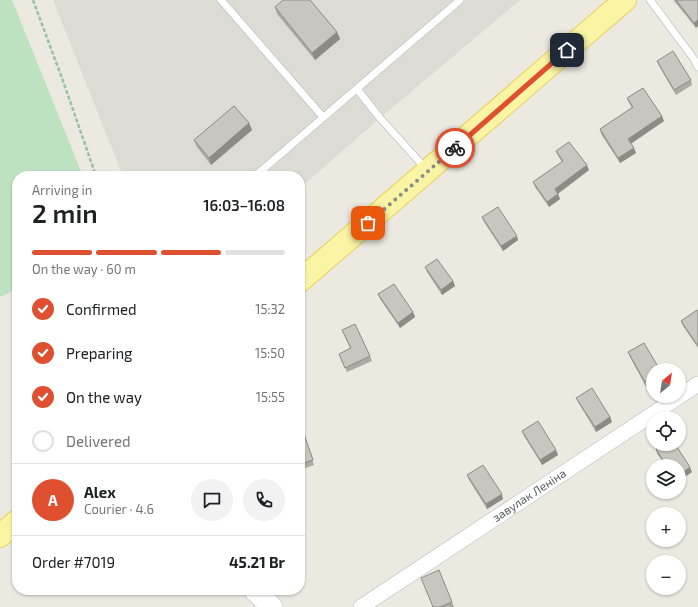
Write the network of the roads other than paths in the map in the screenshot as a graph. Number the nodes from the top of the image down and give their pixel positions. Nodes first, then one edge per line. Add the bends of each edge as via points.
1 (221, 0) edge
2 (460, 0) edge
3 (625, 0) edge
4 (650, 0) edge
5 (698, 67) edge
6 (357, 89) junction
7 (323, 117) junction
8 (261, 171) edge
9 (428, 171) junction
10 (305, 277) edge
11 (698, 384) edge
12 (12, 525) edge
13 (0, 536) edge
14 (259, 595) edge
15 (272, 607) edge
16 (361, 607) edge

1 - 7 lane
2 - 6 lane
3 - 9 main road
4 - 5 lane
6 - 7 lane
6 - 9 lane
7 - 8 lane
9 - 10 main road
11 - 16 street, завулак Леніна
12 - 13 main road
14 - 15 street

